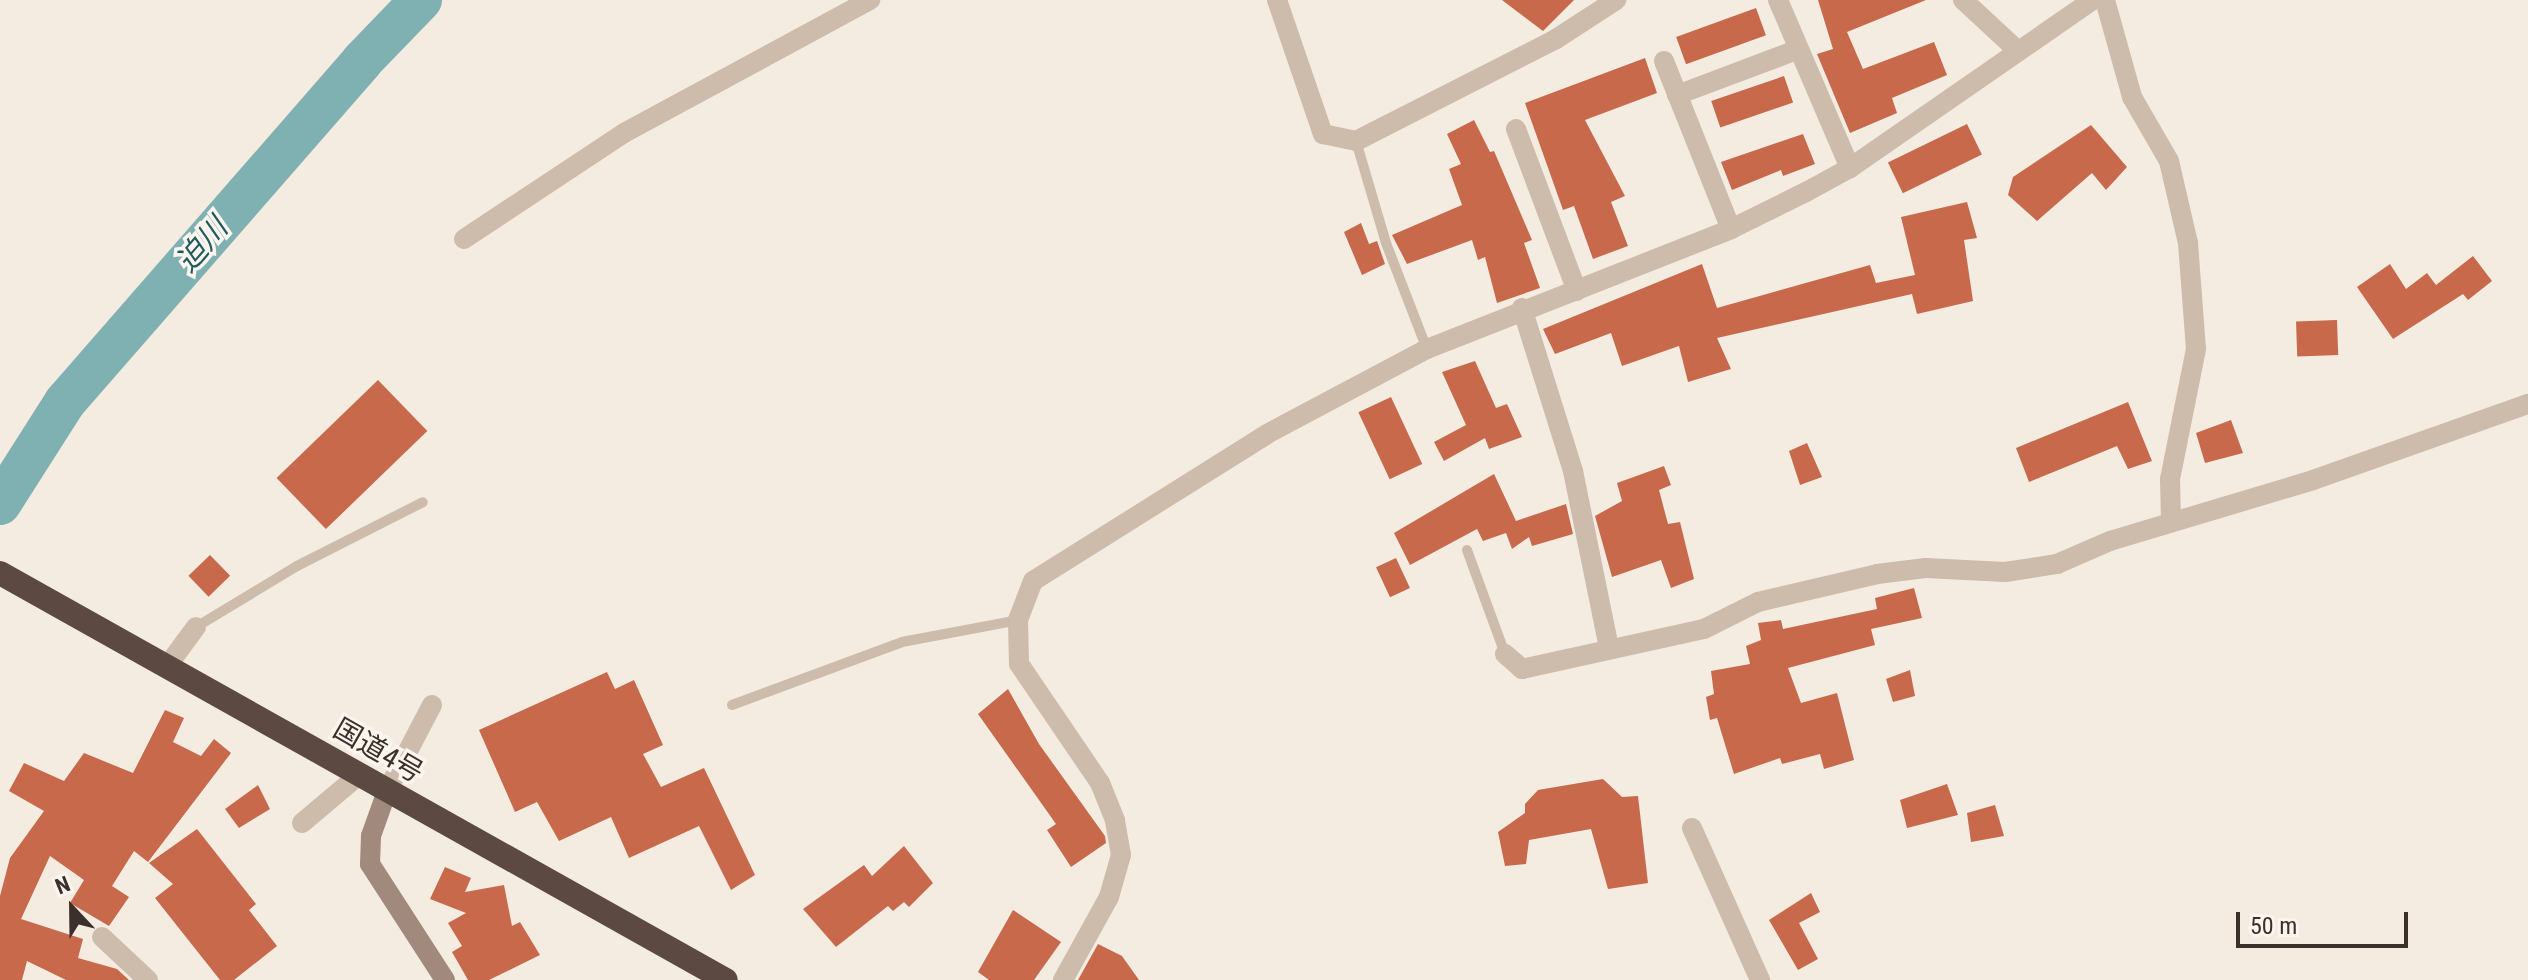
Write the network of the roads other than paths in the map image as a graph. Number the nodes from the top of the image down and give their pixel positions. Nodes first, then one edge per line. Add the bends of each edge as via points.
1 (870, 0) edge
2 (1277, 0) edge
3 (1616, 0) edge
4 (1778, 0) edge
5 (1963, 0) edge
6 (2093, 0) edge
7 (2105, 0) edge
8 (1797, 50) junction
9 (2017, 50) junction
10 (1664, 61) dead end
11 (1677, 95) junction
12 (1516, 129) dead end
13 (1356, 141) junction
14 (1850, 168) junction
15 (1731, 229) junction
16 (464, 239) dead end
17 (1577, 291) junction
18 (1522, 308) junction
19 (1427, 349) junction
20 (2528, 404) edge
21 (423, 502) dead end
22 (2171, 521) junction
23 (1467, 550) dead end
24 (0, 573) edge
25 (1018, 620) junction
26 (196, 627) joint
27 (1609, 648) junction
28 (1505, 654) joint
29 (168, 665) junction
30 (432, 705) dead end
31 (732, 705) dead end
32 (359, 775) junction
33 (387, 791) junction
34 (302, 823) dead end
35 (1692, 828) dead end
36 (102, 937) dead end
37 (148, 980) edge
38 (445, 980) edge
39 (726, 980) edge
40 (1063, 980) edge
41 (1760, 980) edge

1 - 16 street via 624,133
2 - 13 street via 1323,134
3 - 13 street via 1556,39
4 - 8 street
5 - 9 street
6 - 9 street
7 - 22 street via 2132,97 2169,161 2188,243 2196,349 2170,479
8 - 11 street
8 - 14 street
9 - 14 street
10 - 11 street
11 - 15 street
12 - 17 street
13 - 19 lane via 1386,243
14 - 15 street
15 - 17 street
17 - 18 street
18 - 19 street
18 - 27 street via 1573,471
19 - 25 street via 1267,434 1055,566 1033,581
20 - 22 street via 2313,480
21 - 26 lane via 297,566
22 - 27 street via 2057,564 2005,572 1926,568 1846,580 1758,602 1704,629
23 - 28 lane
24 - 29 highway, 国道4号
25 - 31 lane via 902,642
25 - 40 street via 1019,664 1100,783 1115,820 1121,855 1109,897
26 - 29 street
27 - 28 street via 1522,669
29 - 32 highway, 国道4号
30 - 33 street
32 - 33 highway, 国道4号
32 - 34 street
33 - 38 street via 371,836 370,864
33 - 39 highway, 国道4号
35 - 41 street
36 - 37 street

